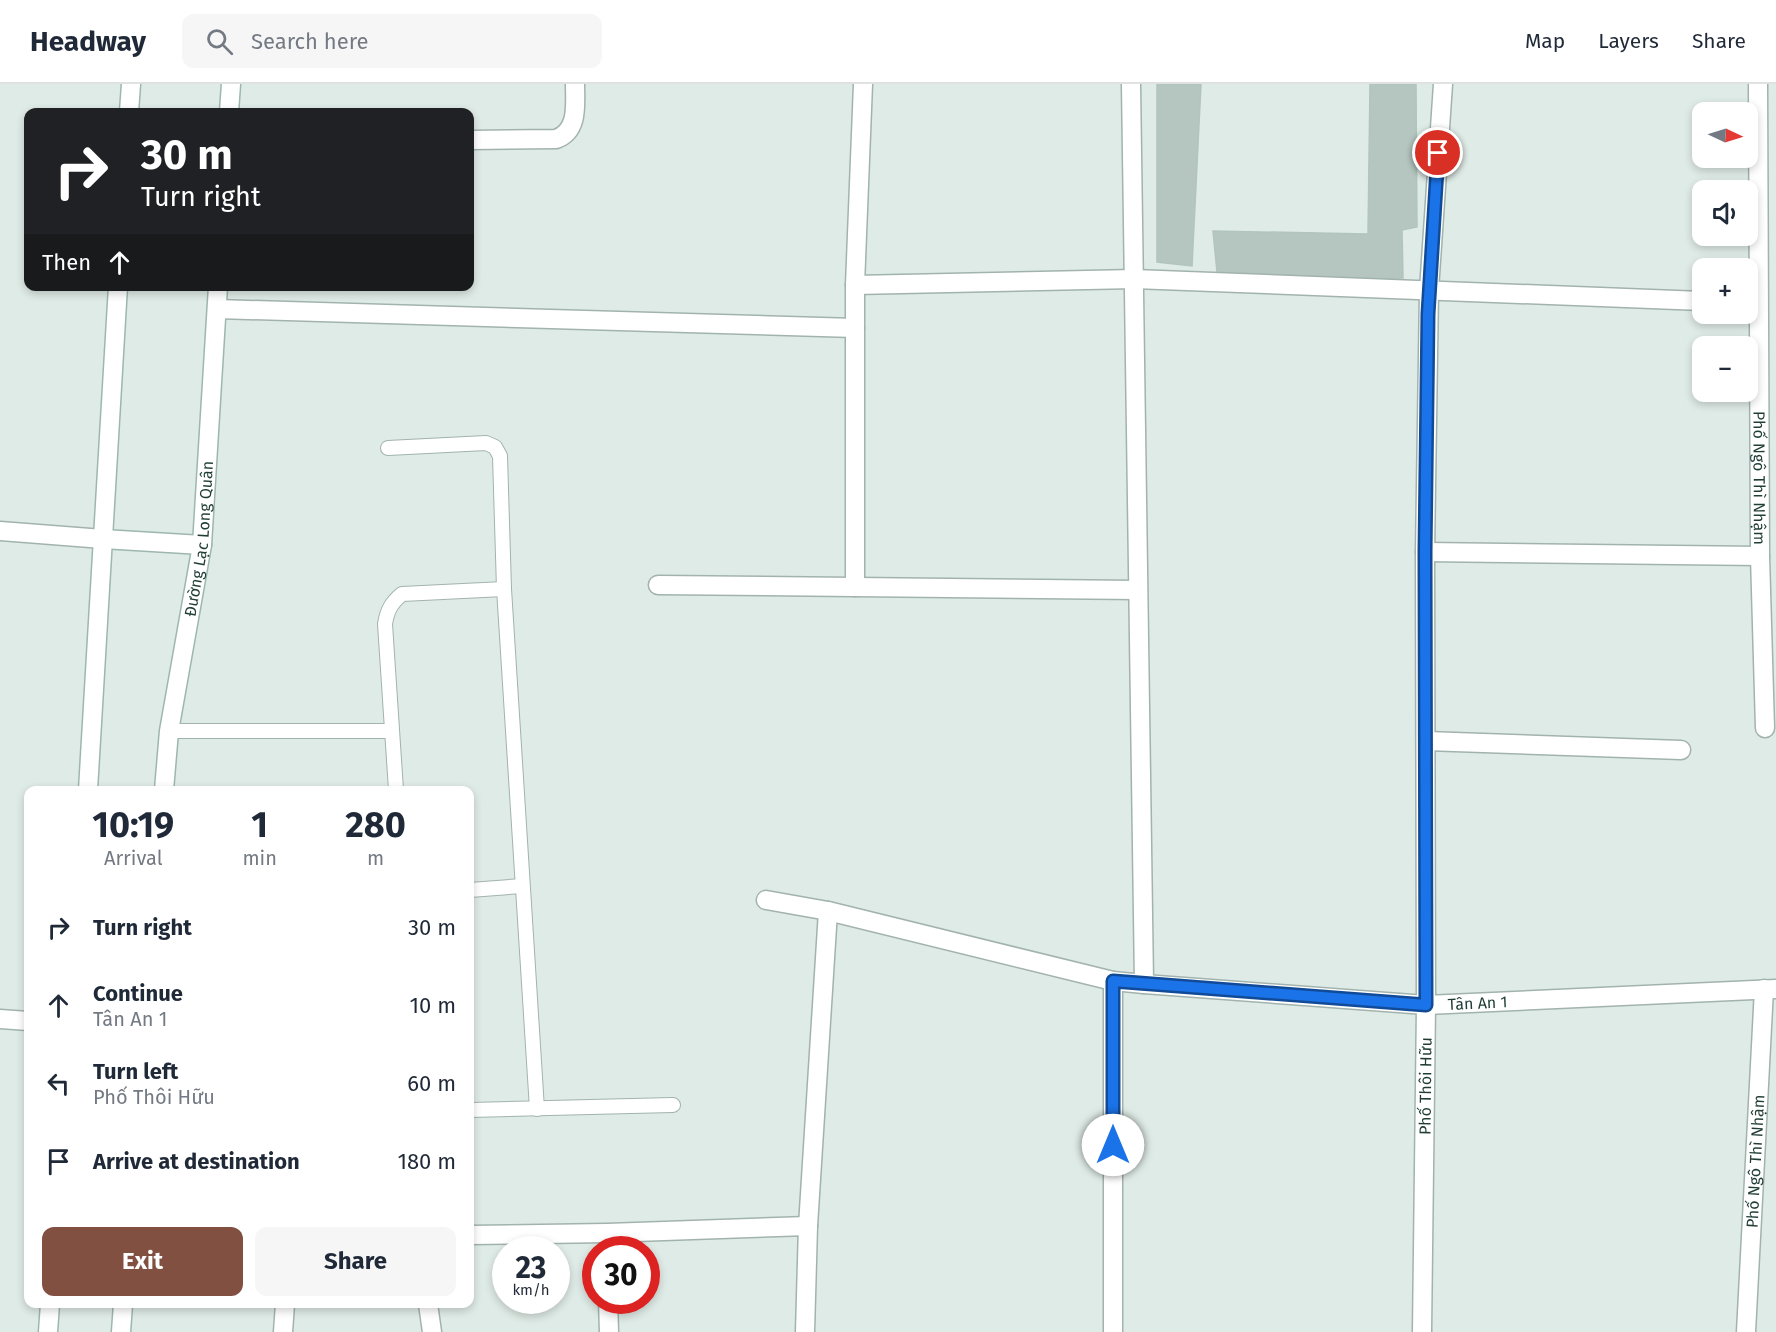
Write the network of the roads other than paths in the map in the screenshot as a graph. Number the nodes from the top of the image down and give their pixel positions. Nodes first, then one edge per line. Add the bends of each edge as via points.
1 (131, 84) edge
2 (231, 84) edge
3 (575, 84) edge
4 (863, 84) edge
5 (1131, 84) edge
6 (1443, 84) edge
7 (1758, 84) edge
8 (129, 108) edge
9 (229, 108) edge
10 (474, 140) edge
11 (1755, 258) edge
12 (1134, 279) junction
13 (855, 285) junction
14 (1429, 290) junction
15 (118, 291) edge
16 (218, 291) edge
17 (1692, 301) edge
18 (217, 309) junction
19 (1754, 324) edge
20 (855, 328) junction
21 (388, 448) dead end
22 (0, 531) edge
23 (103, 539) junction
24 (202, 544) junction
25 (1425, 552) junction
26 (1760, 556) junction
27 (658, 585) dead end
28 (855, 587) junction
29 (504, 589) junction
30 (1138, 590) junction
31 (1765, 728) dead end
32 (169, 731) junction
33 (392, 731) junction
34 (1426, 741) junction
35 (1681, 750) dead end
36 (88, 786) edge
37 (164, 786) edge
38 (396, 786) edge
39 (522, 886) junction
40 (474, 890) edge
41 (766, 900) dead end
42 (828, 911) junction
43 (1113, 981) junction
44 (1144, 984) junction
45 (1770, 989) edge
46 (1426, 1005) junction
47 (0, 1019) edge
48 (24, 1021) edge
49 (673, 1105) dead end
50 (537, 1109) junction
51 (474, 1110) edge
52 (808, 1226) junction
53 (474, 1234) edge
54 (660, 1237) edge
55 (582, 1240) edge
56 (50, 1308) edge
57 (123, 1308) edge
58 (285, 1308) edge
59 (429, 1308) edge
60 (609, 1314) edge
61 (48, 1332) edge
62 (121, 1332) edge
63 (283, 1332) edge
64 (432, 1332) edge
65 (609, 1332) edge
66 (805, 1332) edge
67 (1113, 1332) edge
68 (1422, 1332) edge
69 (1746, 1332) edge

1 - 8 street
2 - 9 street
3 - 10 street via 573,124 562,137
4 - 13 street
5 - 12 street
6 - 14 street, Phố Thôi Hữu
7 - 11 street, Phố Ngô Thì Nhậm
12 - 13 street
12 - 14 street
12 - 30 street
13 - 20 street
14 - 17 street
14 - 25 street, Phố Thôi Hữu
15 - 23 street
16 - 18 street, Đường Lạc Long Quân
18 - 20 street
18 - 24 street, Đường Lạc Long Quân
19 - 26 street, Phố Ngô Thì Nhậm
20 - 28 street
21 - 29 lane via 486,443 495,447 500,456
22 - 23 street
23 - 24 street
23 - 36 street
24 - 32 street, Đường Lạc Long Quân
25 - 26 street
25 - 34 street, Phố Thôi Hữu
26 - 31 street, Phố Ngô Thì Nhậm
27 - 28 street
28 - 30 street
29 - 33 lane via 402,594 392,603 385,624
29 - 39 lane
30 - 44 street
32 - 33 lane
32 - 37 street, Đường Lạc Long Quân
33 - 38 lane
34 - 35 street
34 - 46 street, Phố Thôi Hữu
39 - 40 lane
39 - 50 lane
41 - 42 street, Tân An 1
42 - 43 street, Tân An 1
42 - 52 street
43 - 44 street, Tân An 1
43 - 67 street
44 - 46 street, Tân An 1
45 - 46 street, Tân An 1
45 - 69 street, Phố Ngô Thì Nhậm
46 - 68 street, Phố Thôi Hữu
47 - 48 street
49 - 50 lane
50 - 51 lane
52 - 54 street
52 - 66 street
53 - 55 street
56 - 61 street
57 - 62 street
58 - 63 street
59 - 64 street
60 - 65 street

